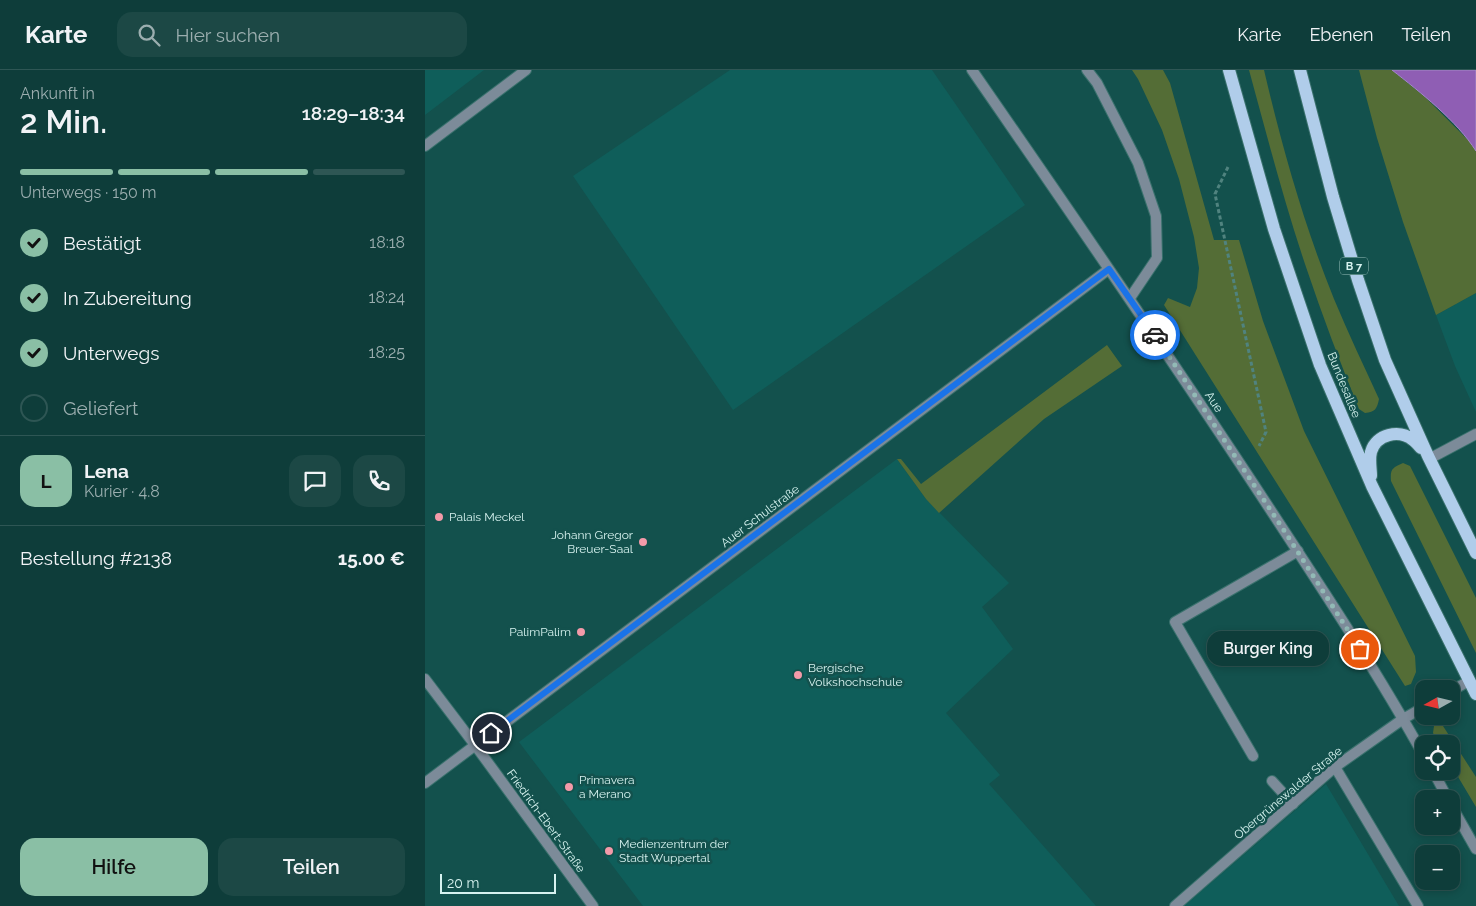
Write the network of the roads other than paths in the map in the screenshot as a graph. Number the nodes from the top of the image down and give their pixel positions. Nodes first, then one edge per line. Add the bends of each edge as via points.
1 (526, 70) edge
2 (972, 70) edge
3 (1087, 70) edge
4 (1229, 70) edge
5 (1300, 70) edge
6 (425, 146) edge
7 (1109, 269) junction
8 (1130, 298) junction
9 (1476, 434) edge
10 (1429, 458) junction
11 (1372, 486) junction
12 (1298, 551) junction
13 (1476, 553) edge
14 (425, 679) edge
15 (1469, 681) junction
16 (1460, 686) edge
17 (1476, 694) edge
18 (1415, 712) edge
19 (1403, 719) junction
20 (1415, 740) edge
21 (475, 745) junction
22 (1253, 756) dead end
23 (1335, 767) junction
24 (1272, 781) dead end
25 (425, 782) edge
26 (1293, 804) junction
27 (1460, 821) edge
28 (1476, 849) edge
29 (593, 906) edge
30 (1175, 906) edge
31 (1418, 906) edge

1 - 6 street
2 - 7 street, Aue
3 - 8 street via 1139,163 1156,216 1157,258
4 - 11 main road, Bundesallee via 1298,302
5 - 10 main road, B 7 via 1358,280 1385,360
7 - 8 street, Aue
7 - 21 street, Auer Schulstraße
8 - 12 street, Aue
9 - 10 street
10 - 11 main road via 1414,440 1401,434 1389,434 1379,440 1371,452
10 - 13 main road, B 7
11 - 15 main road, Bundesallee
12 - 19 street, Aue
12 - 22 street via 1175,622
14 - 21 street, Friedrich-Ebert-Straße
15 - 16 street
15 - 17 main road, Bundesallee
18 - 19 street, Obergrünewalder Straße
19 - 20 street, Aue
19 - 23 street, Obergrünewalder Straße
21 - 25 street, Auer Schulstraße
21 - 29 street, Friedrich-Ebert-Straße
23 - 26 street, Obergrünewalder Straße
23 - 31 street
24 - 26 street
26 - 30 street, Obergrünewalder Straße
27 - 28 street

